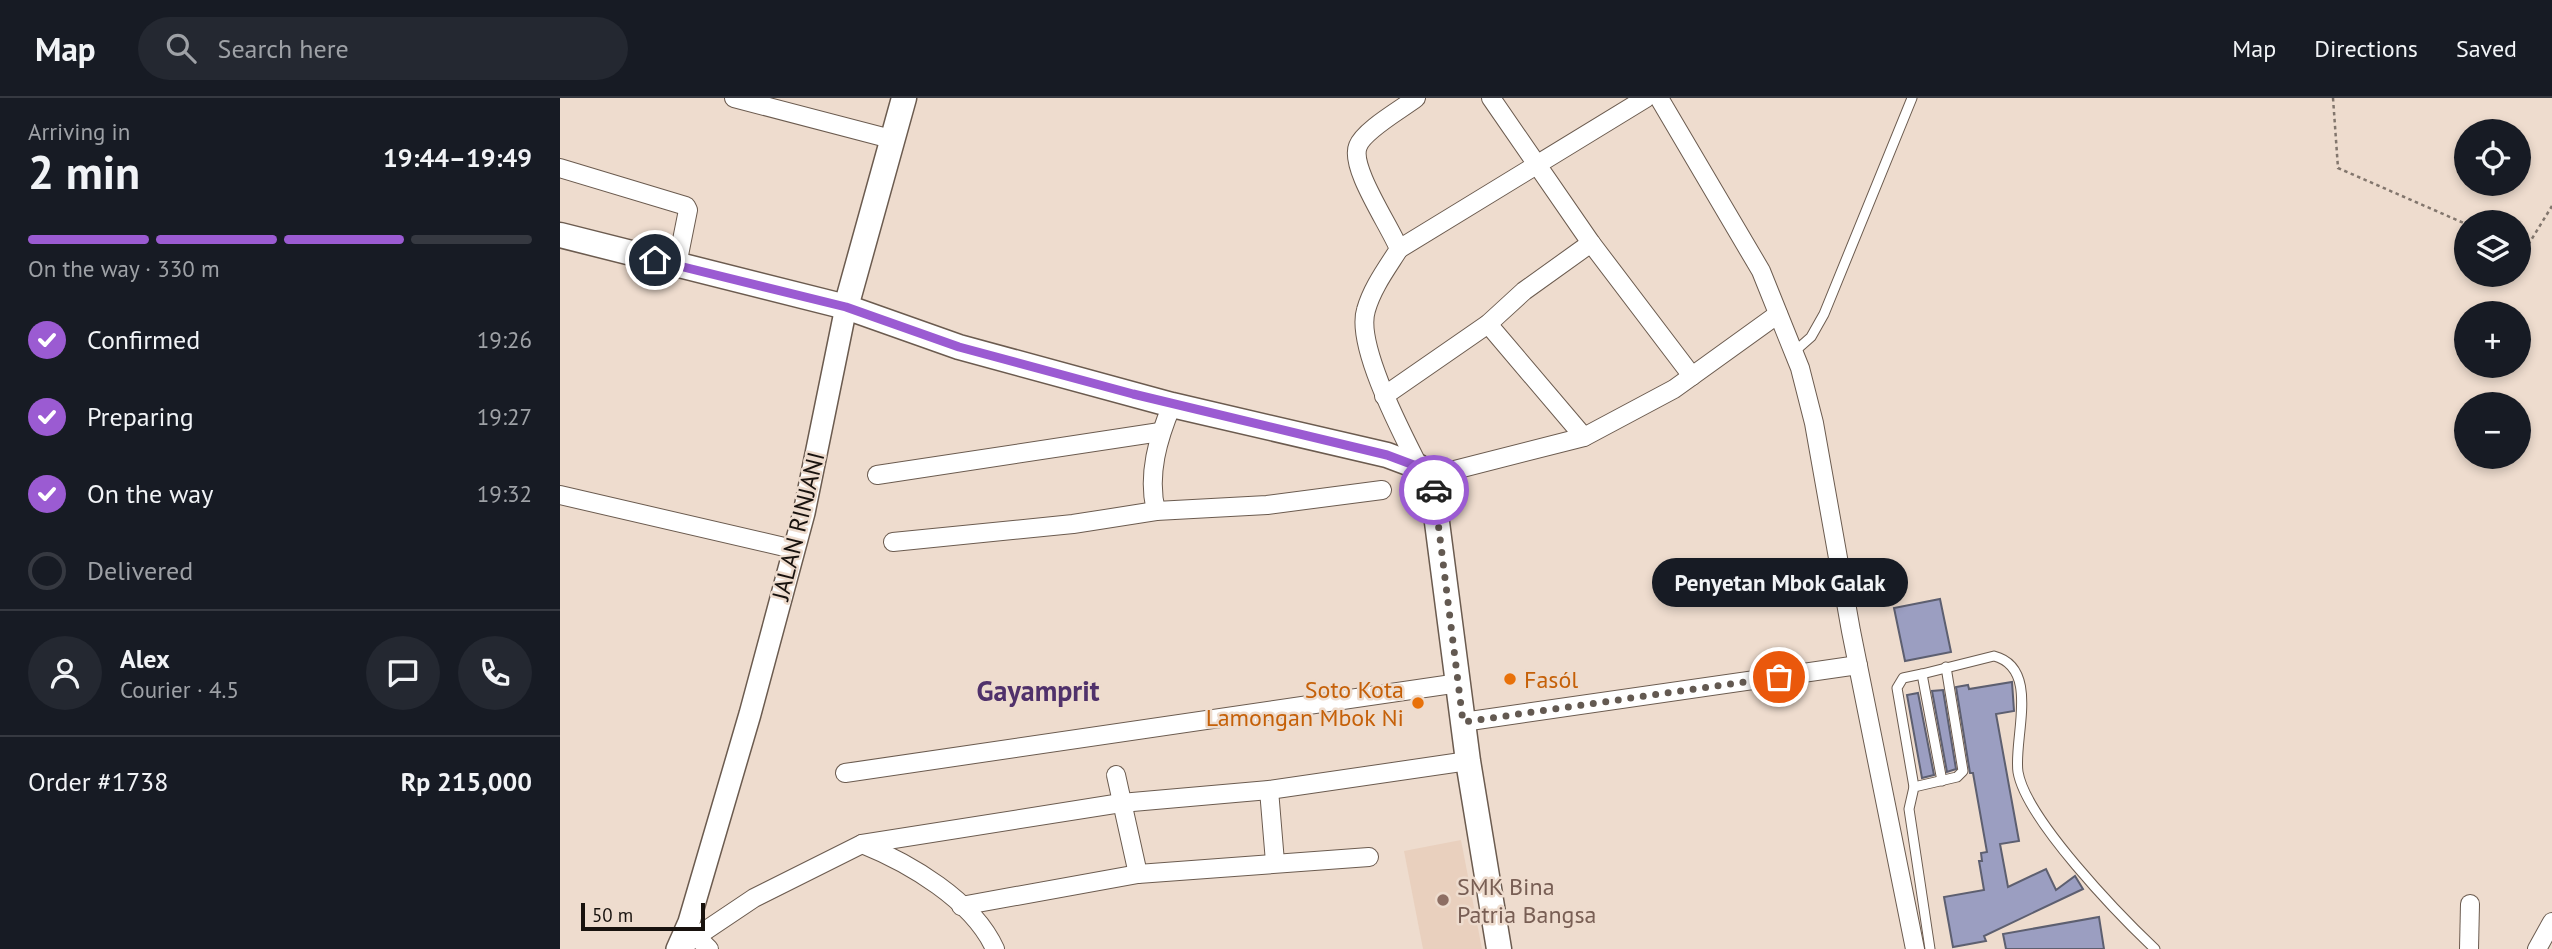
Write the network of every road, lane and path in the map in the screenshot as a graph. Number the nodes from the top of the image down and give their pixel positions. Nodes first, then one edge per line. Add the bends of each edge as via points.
1 (734, 98) edge
2 (904, 98) edge
3 (1416, 98) edge
4 (1491, 98) edge
5 (1646, 98) edge
6 (1659, 98) edge
7 (1912, 98) edge
8 (2333, 98) edge
9 (891, 139) junction
10 (1539, 164) junction
11 (560, 168) edge
12 (2552, 206) edge
13 (2454, 219) edge
14 (560, 235) edge
15 (2531, 240) edge
16 (1591, 243) junction
17 (1399, 249) junction
18 (677, 265) junction
19 (846, 307) junction
20 (1778, 314) junction
21 (1488, 324) junction
22 (1794, 352) junction
23 (1692, 376) junction
24 (1384, 396) junction
25 (1172, 405) junction
26 (1160, 432) junction
27 (1584, 437) junction
28 (1425, 472) junction
29 (877, 475) dead end
30 (1382, 490) dead end
31 (560, 495) edge
32 (1156, 511) junction
33 (893, 542) dead end
34 (793, 550) junction
35 (1858, 665) junction
36 (1946, 667) junction
37 (1922, 674) junction
38 (1459, 683) junction
39 (1463, 722) junction
40 (1468, 761) junction
41 (845, 773) dead end
42 (1116, 775) dead end
43 (1942, 781) junction
44 (1914, 787) junction
45 (1269, 790) junction
46 (1121, 803) junction
47 (862, 844) junction
48 (1369, 857) dead end
49 (1275, 862) junction
50 (1139, 874) junction
51 (2470, 904) dead end
52 (961, 906) junction
53 (2552, 922) edge
54 (695, 935) junction
55 (992, 948) edge
56 (677, 949) edge
57 (709, 949) edge
58 (1499, 949) edge
59 (1915, 949) edge
60 (1930, 949) edge
61 (2155, 949) edge
62 (2469, 949) edge
63 (2537, 949) edge

1 - 9 street
2 - 9 main road, JALAN RINJANI
3 - 17 street via 1357,146 1356,164
4 - 10 street
5 - 10 street
6 - 20 street via 1761,271
7 - 22 lane via 1824,314 1811,337
8 - 13 path via 2338,168
9 - 19 main road, JALAN RINJANI
10 - 16 street
10 - 17 street
11 - 18 street via 686,206
12 - 15 path
14 - 18 main road
16 - 21 street via 1524,291
16 - 23 street
17 - 24 street via 1365,313 1366,335
18 - 19 main road
19 - 25 main road via 959,347
19 - 34 street, JALAN RINJANI
20 - 22 street
20 - 23 street
21 - 24 street
21 - 27 street
22 - 35 street via 1814,423
23 - 27 street
24 - 28 street
25 - 26 street
25 - 28 main road via 1387,455
26 - 29 street
26 - 32 street via 1152,486
27 - 28 street
28 - 38 main road
30 - 32 street via 1268,505
31 - 34 street
32 - 33 street
34 - 56 street, JALAN RINJANI via 750,715
35 - 39 street
35 - 59 street
36 - 37 lane
36 - 43 lane via 1963,768 1957,777
36 - 61 lane via 1994,656 2015,671 2023,716 2018,772 2024,789 2078,866
37 - 43 lane
37 - 44 lane via 1903,678 1897,688
38 - 39 main road
38 - 41 street
39 - 40 main road
40 - 45 street
40 - 58 main road
42 - 46 street
43 - 44 lane
44 - 60 lane via 1909,809
45 - 46 street
45 - 49 street
46 - 47 street
46 - 50 street
47 - 52 street via 946,890
47 - 54 street via 754,898
48 - 49 street
49 - 50 street
50 - 52 street
51 - 62 street
52 - 55 street
53 - 63 street
54 - 56 street
54 - 57 street

